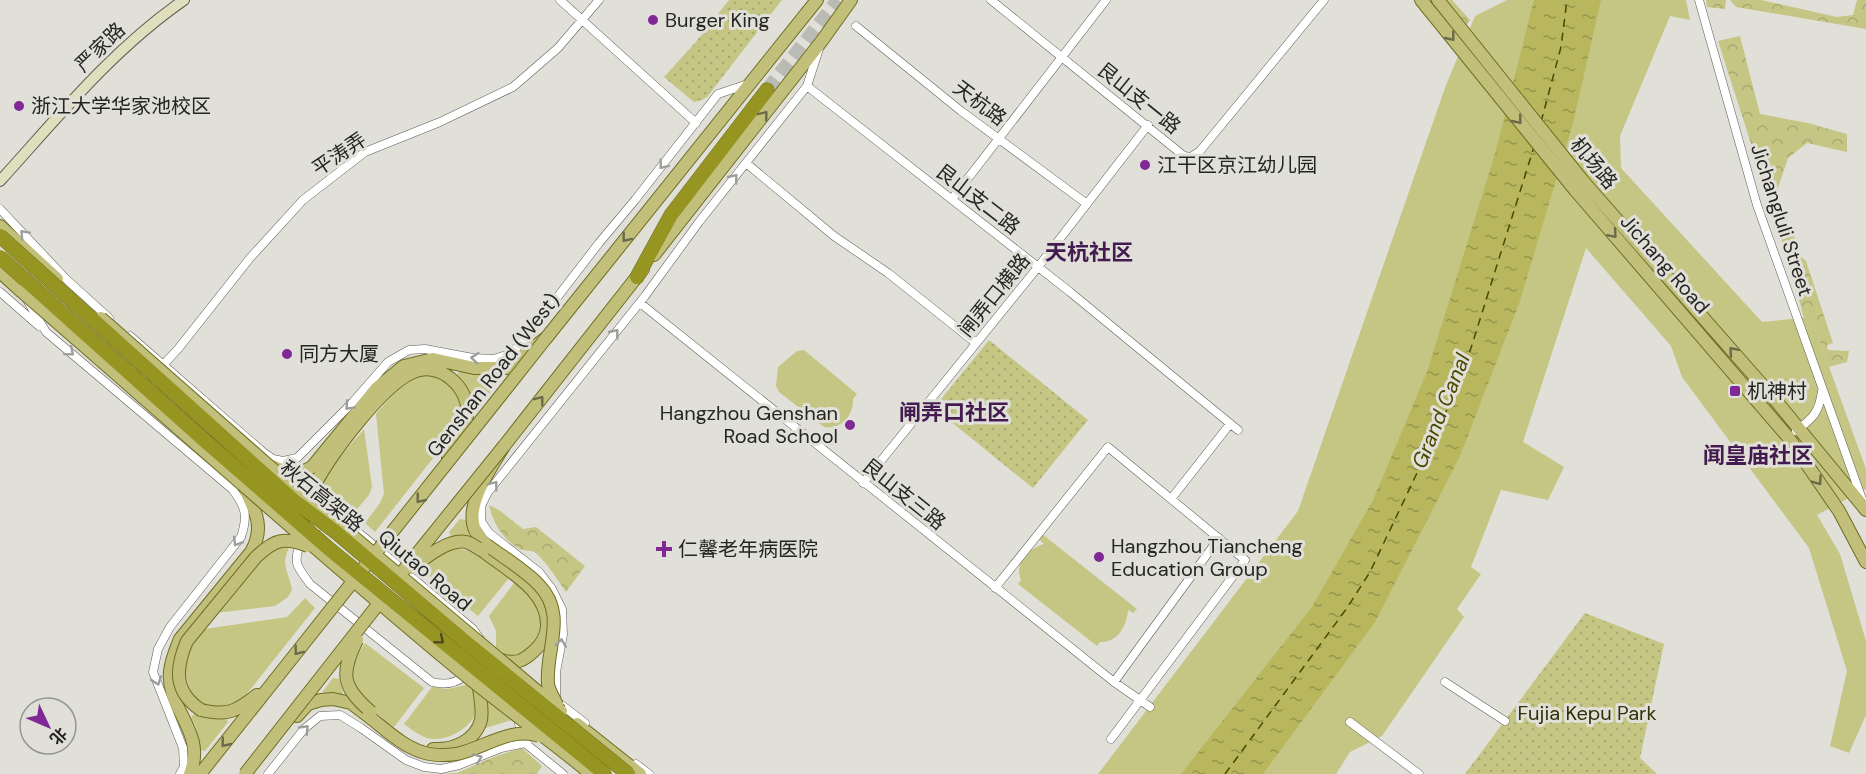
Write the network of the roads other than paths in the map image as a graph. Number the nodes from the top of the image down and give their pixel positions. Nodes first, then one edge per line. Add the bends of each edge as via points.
1 (184, 0) edge
2 (560, 0) edge
3 (599, 0) edge
4 (808, 0) edge
5 (817, 0) edge
6 (851, 0) edge
7 (991, 0) edge
8 (1106, 0) edge
9 (1324, 0) edge
10 (1421, 0) edge
11 (1438, 0) edge
12 (1699, 0) edge
13 (582, 20) junction
14 (856, 26) dead end
15 (793, 28) junction
16 (821, 42) junction
17 (1062, 57) junction
18 (748, 84) junction
19 (807, 86) junction
20 (767, 90) tunnel mouth
21 (696, 123) junction
22 (1148, 125) junction
23 (999, 139) junction
24 (746, 163) junction
25 (0, 181) edge
26 (1579, 185) junction
27 (952, 200) junction
28 (1087, 204) junction
29 (0, 209) edge
30 (0, 226) edge
31 (0, 236) edge
32 (0, 257) edge
33 (1038, 267) junction
34 (0, 272) edge
35 (637, 277) junction
36 (21, 291) junction
37 (0, 292) edge
38 (640, 303) junction
39 (46, 332) junction
40 (547, 337) junction
41 (976, 343) junction
42 (164, 364) junction
43 (1822, 389) junction
44 (1230, 424) junction
45 (1800, 428) junction
46 (1238, 430) dead end
47 (1788, 438) junction
48 (504, 446) junction
49 (263, 452) junction
50 (268, 465) junction
51 (443, 469) junction
52 (242, 483) junction
53 (863, 483) junction
54 (1171, 499) junction
55 (1866, 509) edge
56 (323, 510) junction
57 (307, 535) junction
58 (1219, 538) junction
59 (314, 549) junction
60 (1866, 562) edge
61 (398, 577) junction
62 (995, 588) junction
63 (370, 616) junction
64 (501, 660) junction
65 (471, 670) junction
66 (274, 681) junction
67 (1114, 682) junction
68 (1445, 682) dead end
69 (479, 687) junction
70 (1141, 701) junction
71 (558, 706) junction
72 (1150, 707) dead end
73 (1350, 722) dead end
74 (1505, 722) dead end
75 (548, 739) junction
76 (1111, 739) dead end
77 (525, 743) junction
78 (253, 763) junction
79 (180, 774) edge
80 (190, 774) edge
81 (200, 774) edge
82 (245, 774) edge
83 (268, 774) edge
84 (563, 774) edge
85 (591, 774) edge
86 (605, 774) edge
87 (628, 774) edge
88 (640, 774) edge
89 (650, 774) edge
90 (1419, 774) edge

1 - 25 street, 严家路 via 128,43
2 - 13 street
3 - 13 street, 平涛弄
4 - 15 street
5 - 15 main road, Genshan Road (West)
6 - 16 main road
7 - 17 street, 艮山支一路
8 - 17 street
9 - 22 street, 艮山支一路 via 1200,151 1191,157 1184,156
10 -> 26 main road, Jichang Road
11 - 26 main road, 机场路 via 1492,65
12 - 43 street, Jichangluli Street via 1757,205
13 - 21 street
13 - 42 street, 平涛弄 via 558,48 513,87 365,152 303,200
14 - 23 street, 天杭路
15 - 18 main road, Genshan Road (West)
16 - 19 street
35 -> 16 main road
17 - 22 street, 艮山支一路
17 - 23 street
18 - 21 street via 718,94
18 -> 40 main road, Genshan Road (West)
19 - 24 street
19 - 27 street, 艮山支二路
20 - 35 highway via 671,215
21 -> 49 street via 512,353 494,359 409,350 388,362 297,458 283,461
22 - 28 street, 闸弄口横路
23 - 27 street
23 - 28 street, 天杭路
38 -> 24 street
24 - 41 street via 826,230
45 -> 26 main road, 机场路
26 -> 47 main road, Jichang Road
27 - 33 street, 艮山支二路
28 - 33 street, 闸弄口横路
42 -> 29 street via 66,279
30 - 50 main road, Qiutao Road, bridge
31 - 87 highway, 秋石高架路, bridge via 293,500
32 -> 86 highway, 秋石高架路, bridge via 328,548
33 - 41 street, 闸弄口横路
33 - 44 street, 艮山支二路
34 - 36 main road
48 -> 35 main road
36 - 39 street
36 - 52 main road, bridge
37 - 39 street
38 - 53 street, 艮山支三路
71 -> 38 street via 556,672 563,634 562,609 539,572 489,532 481,521 482,506 488,492
39 -> 52 street
40 - 50 main road, bridge via 507,368 474,368 433,359 404,366 376,389 312,467 291,474
40 - 51 main road, Genshan Road (West), bridge
41 - 53 street, 闸弄口横路
42 - 49 street
43 - 45 street via 1820,406
43 - 55 street, Jichangluli Street
44 - 46 street, 艮山支二路
44 - 54 street
45 - 47 street
45 - 55 main road, 机场路
47 -> 60 main road, Jichang Road via 1839,511
48 - 61 main road, bridge
48 - 71 main road, bridge via 477,495 472,520 475,533 540,585 549,600 554,630 548,686
49 - 52 street
50 - 56 main road, Qiutao Road, bridge
51 - 56 main road, bridge via 467,418 468,401 458,385 443,373 426,369 413,372 383,394 329,460 312,491
51 -> 66 main road, Genshan Road (West), bridge
52 - 57 street
52 - 59 main road, bridge
52 -> 79 street via 245,524 241,537 170,627 158,649 153,672 183,748 184,766
52 - 80 main road via 255,512 258,541 180,639 170,671 175,699 195,749
53 - 62 street, 艮山支三路
54 - 58 street
54 - 62 street via 1108,447
56 - 64 main road, Qiutao Road, bridge
57 - 65 street via 298,550 297,563 310,584 432,682 456,682
57 - 65 street via 326,520 346,522 473,629 484,650
58 - 67 street
58 - 70 street via 1245,560
59 - 66 main road, bridge via 286,540 267,546 187,641 180,657 183,693 201,710 239,710
59 - 69 main road, bridge
61 - 63 main road, bridge
61 - 64 main road, bridge via 439,548 466,542 534,591 548,617 547,634 525,659 513,664
62 - 67 street, 艮山支三路
63 - 69 main road, bridge via 347,661 347,682 361,703 413,744 445,750 467,740 481,721
63 - 78 main road, bridge
64 - 71 main road, Qiutao Road, bridge
65 - 71 street via 517,704
65 - 77 street via 513,707
66 -> 81 main road, Genshan Road (West)
67 - 70 street, 艮山支三路
68 - 74 street
69 - 75 main road, bridge
70 - 72 street, 艮山支三路
70 - 76 street
71 - 77 street
71 - 88 main road, Qiutao Road
71 - 89 street
73 - 90 street
75 - 78 main road, bridge via 528,732 462,753 424,753 351,704 333,699 308,704
75 - 85 main road, bridge
83 -> 77 street via 304,729 320,716 340,716 406,760 441,770
77 - 84 street
78 - 82 main road, bridge

